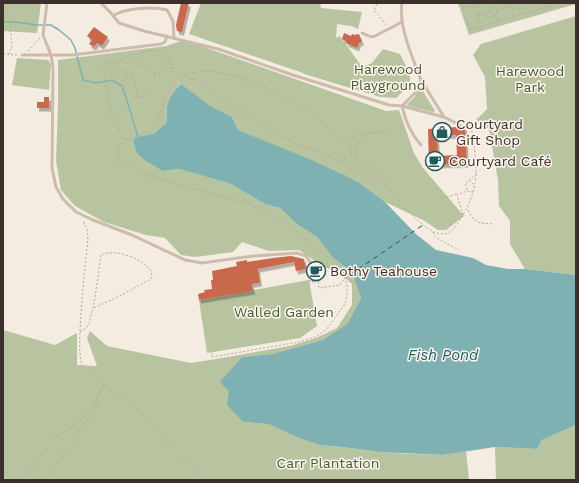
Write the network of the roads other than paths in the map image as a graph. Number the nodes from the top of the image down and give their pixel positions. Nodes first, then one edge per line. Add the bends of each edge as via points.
1 (47, 3) edge
2 (101, 3) edge
3 (402, 3) edge
4 (113, 16) junction
5 (402, 22) junction
6 (362, 33) dead end
7 (167, 36) junction
8 (174, 38) junction
9 (22, 55) road end
10 (51, 55) junction
11 (421, 80) junction
12 (402, 106) junction
13 (444, 117) junction
14 (460, 126) road end
15 (421, 145) dead end
16 (310, 263) dead end

1 - 10 lane via 43,35
2 - 4 lane
3 - 5 lane
4 - 7 lane via 119,23
4 - 8 lane via 126,10 166,10 173,21
5 - 6 lane via 371,37
5 - 11 lane
7 - 8 lane
7 - 10 lane via 161,44 83,54
8 - 12 lane via 218,49 389,105
9 - 10 lane
10 - 16 lane via 52,168 56,187 63,199 76,212 185,260 202,263 297,253 306,256
11 - 12 lane via 415,93
11 - 13 lane
12 - 13 lane
12 - 15 lane via 414,137
13 - 14 lane

